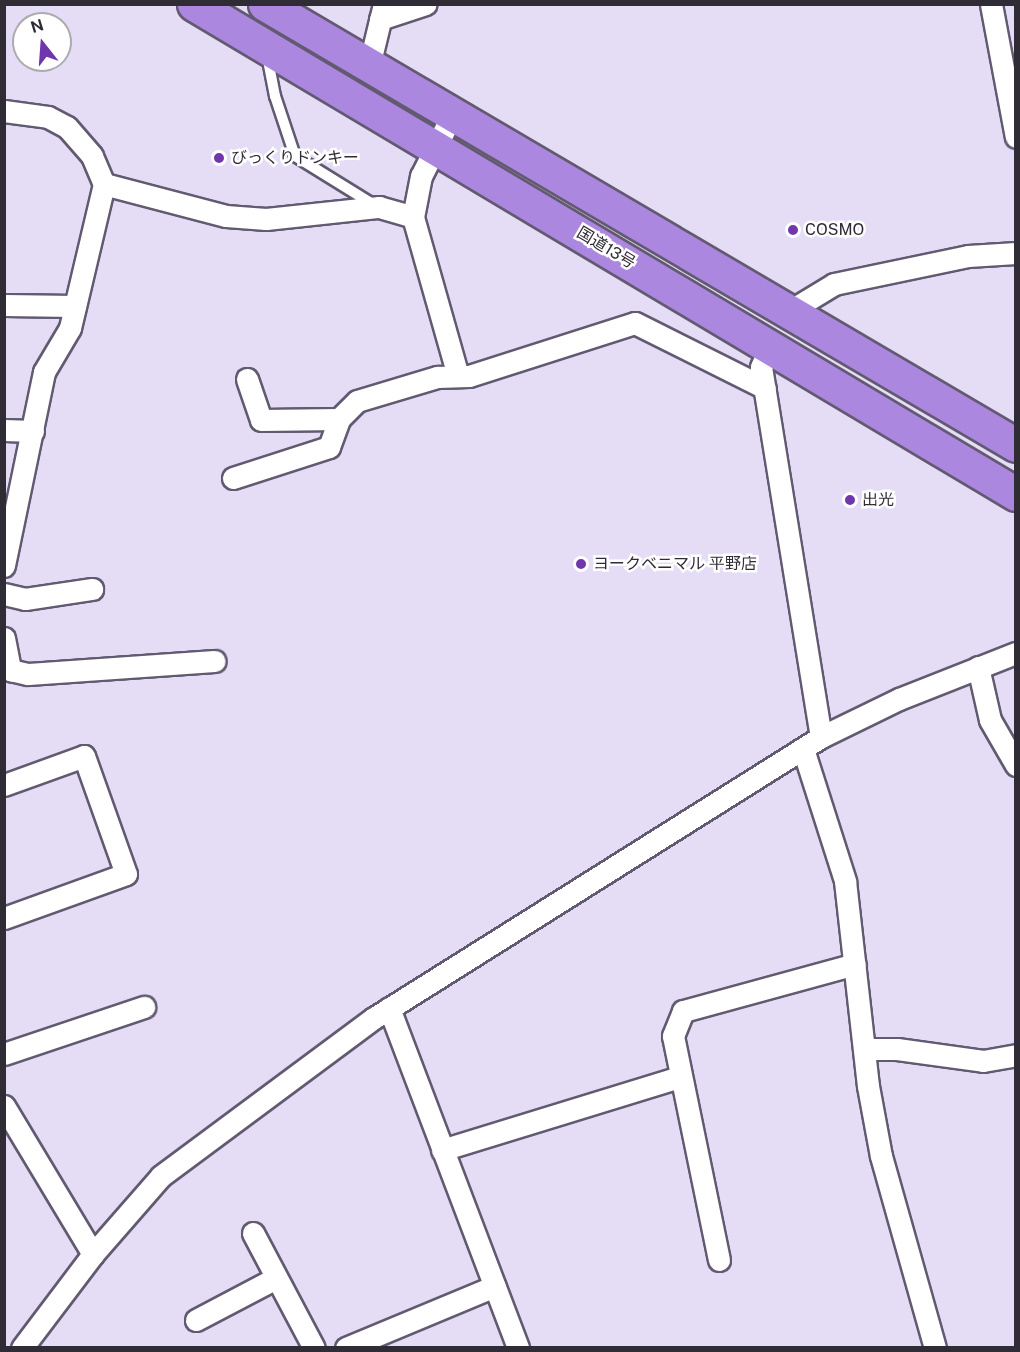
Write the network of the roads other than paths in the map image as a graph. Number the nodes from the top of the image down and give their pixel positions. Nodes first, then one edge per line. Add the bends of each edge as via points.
1 (194, 4) edge
2 (265, 4) edge
3 (426, 4) edge
4 (991, 4) edge
5 (382, 12) edge
6 (265, 46) junction
7 (369, 66) junction
8 (4, 111) edge
9 (452, 115) junction
10 (1016, 137) edge
11 (436, 146) junction
12 (104, 184) junction
13 (379, 207) junction
14 (413, 217) junction
15 (1016, 253) edge
16 (4, 305) edge
17 (75, 306) junction
18 (788, 312) junction
19 (770, 346) junction
20 (458, 376) junction
21 (247, 379) dead end
22 (765, 388) junction
23 (339, 419) junction
24 (4, 430) edge
25 (33, 431) junction
26 (1016, 445) edge
27 (233, 478) dead end
28 (1016, 494) edge
29 (5, 549) edge
30 (4, 566) edge
31 (92, 589) dead end
32 (4, 594) edge
33 (4, 638) edge
34 (1016, 653) edge
35 (215, 661) dead end
36 (978, 667) junction
37 (821, 737) junction
38 (803, 749) junction
39 (1016, 765) edge
40 (4, 785) edge
41 (4, 918) edge
42 (855, 964) junction
43 (144, 1007) dead end
44 (389, 1008) junction
45 (865, 1049) junction
46 (4, 1054) edge
47 (1016, 1055) edge
48 (680, 1077) junction
49 (4, 1106) edge
50 (12, 1134) edge
51 (442, 1150) junction
52 (253, 1233) dead end
53 (93, 1254) junction
54 (719, 1260) dead end
55 (276, 1278) junction
56 (495, 1286) junction
57 (196, 1320) dead end
58 (22, 1347) edge
59 (314, 1347) edge
60 (346, 1347) edge
61 (518, 1347) edge
62 (935, 1347) edge

1 - 6 highway, 国道13号
2 - 7 highway
3 - 5 street
4 - 10 street
5 - 7 street
6 - 11 highway, 国道13号
6 - 13 lane via 274,96 295,156
7 - 9 highway
8 - 12 street via 48,117 67,127 92,156
9 - 11 street
9 - 18 highway
11 - 14 street via 421,176
11 - 19 highway, 国道13号
12 - 13 street via 226,216 266,219
12 - 17 street
13 - 14 street
14 - 20 street
15 - 18 street via 968,256 834,284
16 - 17 street
17 - 25 street via 70,328 44,372
18 - 26 highway
19 - 22 street via 761,367
19 - 28 highway, 国道13号
20 - 22 street via 635,323
20 - 23 street via 437,377 357,401
21 - 23 street via 261,420
22 - 37 street
23 - 27 street via 329,447
24 - 25 street
25 - 29 street
29 - 30 street
31 - 32 street via 26,599
33 - 35 street via 10,670 28,674
34 - 36 street
36 - 37 street
36 - 39 street via 990,720
37 - 38 street
38 - 42 street via 845,881
38 - 44 street
40 - 41 street via 84,756 126,874
42 - 45 street
42 - 48 street via 682,1011 673,1036
43 - 46 street
44 - 51 street
44 - 53 street via 182,1157 140,1198
45 - 47 street via 897,1049 983,1061
45 - 62 street via 881,1156
48 - 51 street
48 - 54 street
49 - 50 street
50 - 53 street
51 - 56 street
52 - 55 street
53 - 58 street
55 - 57 street
55 - 59 street
56 - 60 street
56 - 61 street

